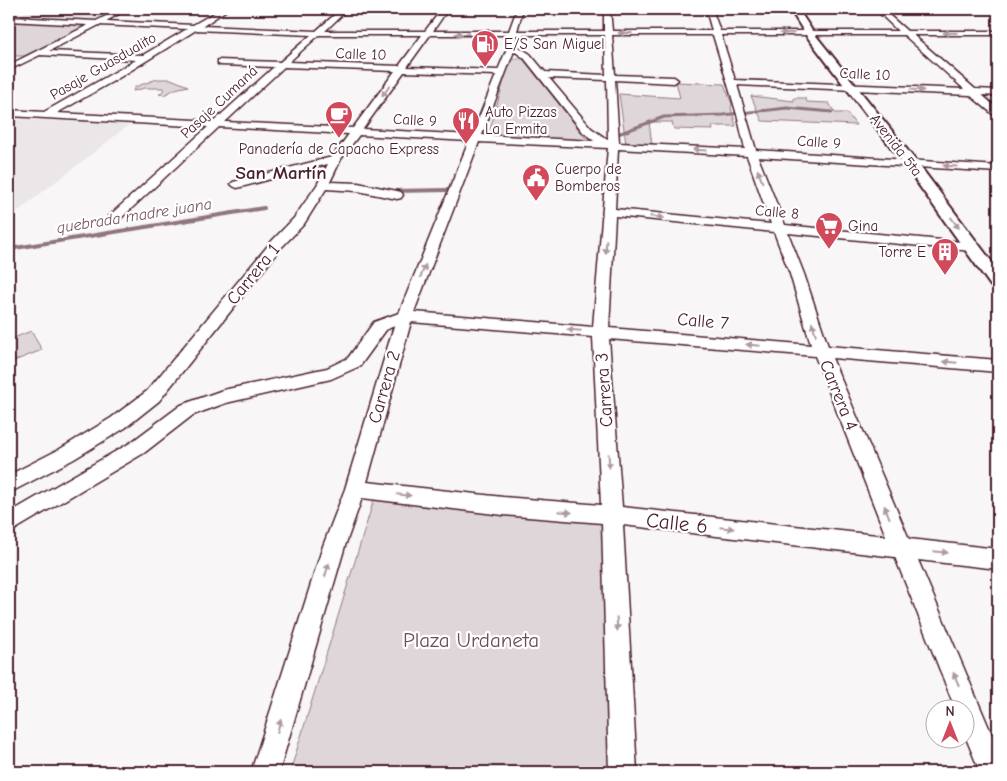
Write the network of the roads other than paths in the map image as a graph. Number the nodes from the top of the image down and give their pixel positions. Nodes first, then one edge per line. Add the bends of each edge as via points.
1 (125, 9) edge
2 (224, 9) edge
3 (345, 9) edge
4 (444, 9) edge
5 (520, 9) edge
6 (607, 9) edge
7 (709, 9) edge
8 (794, 9) edge
9 (878, 9) edge
10 (21, 11) dead end
11 (9, 17) edge
12 (98, 23) junction
13 (194, 27) junction
14 (317, 33) junction
15 (607, 33) junction
16 (716, 33) junction
17 (809, 33) junction
18 (905, 33) junction
19 (998, 33) edge
20 (428, 34) junction
21 (512, 34) junction
22 (512, 46) junction
23 (38, 53) junction
24 (527, 56) junction
25 (506, 57) junction
26 (9, 58) edge
27 (144, 58) junction
28 (27, 59) junction
29 (221, 62) dead end
30 (281, 65) junction
31 (9, 68) edge
32 (402, 70) junction
33 (501, 73) junction
34 (542, 75) junction
35 (610, 77) junction
36 (674, 80) dead end
37 (731, 82) junction
38 (851, 87) junction
39 (975, 92) junction
40 (998, 93) edge
41 (9, 112) edge
42 (998, 114) edge
43 (46, 115) junction
44 (217, 124) junction
45 (356, 131) junction
46 (475, 138) junction
47 (612, 146) junction
48 (751, 153) junction
49 (336, 159) junction
50 (911, 164) junction
51 (998, 169) edge
52 (237, 184) dead end
53 (323, 185) junction
54 (397, 194) dead end
55 (608, 212) junction
56 (114, 218) dead end
57 (780, 228) junction
58 (972, 247) junction
59 (998, 282) edge
60 (404, 316) junction
61 (601, 332) junction
62 (821, 351) junction
63 (998, 366) edge
64 (9, 485) edge
65 (355, 489) junction
66 (612, 516) junction
67 (9, 524) edge
68 (901, 548) junction
69 (998, 558) edge
70 (264, 772) edge
71 (623, 772) edge
72 (994, 772) edge

1 - 12 street
2 - 13 street, Pasaje Guasdualito
3 - 14 street, Pasaje Cumaná
4 - 20 street, Carrera 1
5 - 21 street, Carrera 2
6 - 15 street, Carrera 3
7 - 16 street, Carrera 4
8 - 17 street, Avenida 5ta
9 - 18 street
10 - 11 street
11 - 12 street
12 - 13 street
12 - 23 street
13 - 14 street
13 - 27 street, Pasaje Guasdualito
14 - 20 street
14 - 30 street, Pasaje Cumaná
16 -> 15 street
15 - 21 street
15 - 35 street, Carrera 3
17 -> 16 street
16 - 37 street, Carrera 4
17 - 18 street
17 - 38 street, Avenida 5ta
19 -> 18 street
18 - 39 street
21 -> 20 street
20 - 32 street, Carrera 1
21 - 22 street, Carrera 2
22 - 24 street
22 - 25 street, Carrera 2
23 - 27 street
23 - 28 street
24 - 25 street
24 - 34 street
25 - 33 street, Carrera 2
26 - 28 street
27 - 43 street, Pasaje Guasdualito
28 - 31 street
29 - 30 street, Calle 10
30 - 32 street, Calle 10
30 - 44 street, Pasaje Cumaná
32 - 33 street, Calle 10
32 -> 45 street, Carrera 1
33 - 46 street, Carrera 2
34 - 35 street
34 - 47 street via 587,130
35 - 36 street
35 - 47 street, Carrera 3
37 - 38 street, Calle 10
37 - 48 street, Carrera 4
38 -> 39 street, Calle 10
38 - 50 street, Avenida 5ta
39 - 40 street, Calle 10
39 - 42 street
41 - 43 street, Calle 9
43 - 44 street, Calle 9
44 - 45 street, Calle 9
44 - 56 street, Pasaje Cumaná
45 - 46 street, Calle 9
45 - 49 street, Carrera 1
46 - 47 street, Calle 9
60 -> 46 street, Carrera 2
48 -> 47 street, Calle 9
47 - 55 street, Carrera 3
48 - 50 street, Calle 9
57 -> 48 street, Carrera 4
49 - 52 street
49 - 53 street, Carrera 1
51 -> 50 street, Calle 9
50 -> 58 street, Avenida 5ta
53 - 54 street
53 - 64 street, Carrera 1 via 299,221 153,396 118,423
55 -> 57 street, Calle 8
55 -> 61 street, Carrera 3
57 - 58 street, Calle 8
62 -> 57 street, Carrera 4
58 - 59 street, Avenida 5ta
61 -> 60 street, Calle 7
60 - 65 street, Carrera 2
60 - 67 street via 380,326 354,362 331,373 223,397 187,410 136,448
62 -> 61 street, Calle 7
61 -> 66 street, Carrera 3
63 -> 62 street, Calle 7
68 -> 62 street, Carrera 4
65 -> 66 street, Calle 6
70 -> 65 street, Carrera 2 via 334,546
66 -> 68 street, Calle 6
66 -> 71 street, Carrera 3
68 -> 69 street, Calle 6
72 -> 68 street, Carrera 4

